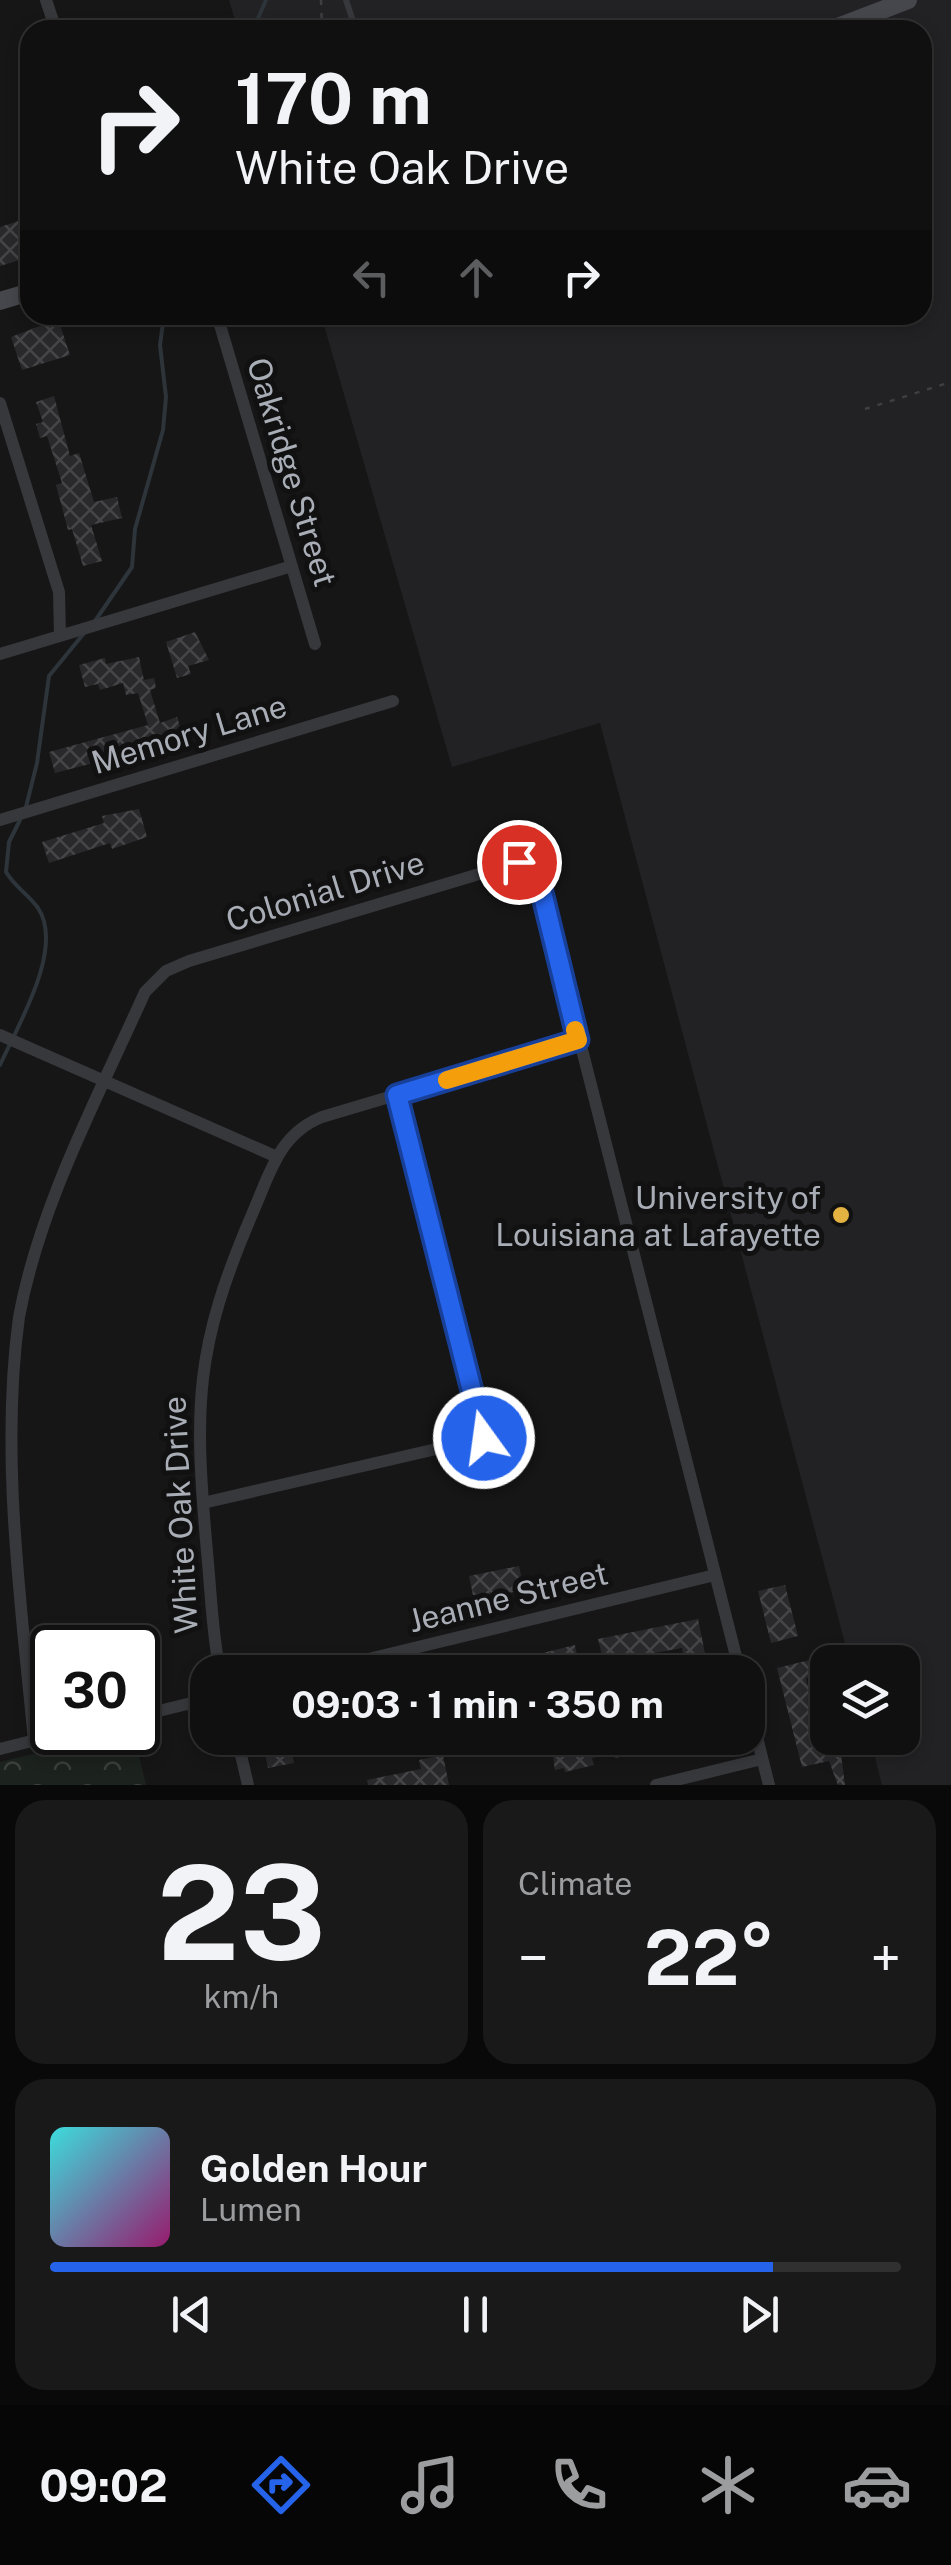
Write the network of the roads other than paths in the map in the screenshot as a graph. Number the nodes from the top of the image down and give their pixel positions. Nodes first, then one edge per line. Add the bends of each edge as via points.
1 (908, 0) edge
2 (856, 20) edge
3 (219, 325) edge
4 (0, 403) edge
5 (292, 566) junction
6 (60, 635) junction
7 (316, 644) dead end
8 (0, 654) edge
9 (394, 702) dead end
10 (0, 820) edge
11 (0, 1035) edge
12 (578, 1040) junction
13 (104, 1082) junction
14 (397, 1095) junction
15 (277, 1158) junction
16 (203, 1503) junction
17 (715, 1575) junction
18 (218, 1655) edge
19 (385, 1655) edge
20 (736, 1655) edge
21 (30, 1697) edge
22 (190, 1703) edge
23 (160, 1710) edge
24 (30, 1742) edge
25 (0, 1749) edge
26 (241, 1755) edge
27 (761, 1755) edge
28 (762, 1759) junction
29 (248, 1785) edge
30 (656, 1785) edge
31 (769, 1785) edge

1 - 2 main road
3 - 5 street, Oakridge Street
4 - 6 street via 59,592
5 - 6 street
5 - 7 street, Oakridge Street
6 - 8 street
9 - 10 street, Memory Lane
11 - 13 street
12 - 13 street, Colonial Drive via 540,884 530,866 519,862 166,971 144,992
12 - 14 street, White Oak Drive
12 - 17 street, Colonial Drive
13 - 15 street
13 - 21 street, Colonial Drive via 44,1224 12,1357 10,1477
14 - 15 street, White Oak Drive via 309,1122 290,1135
14 - 16 street via 484,1438
15 - 16 street, White Oak Drive via 223,1283 204,1351 197,1417
16 - 18 street, White Oak Drive
17 - 19 street, Jeanne Street
17 - 20 street, Colonial Drive
22 - 23 street
24 - 25 street
26 - 29 street
27 - 28 street
28 - 30 street
28 - 31 street

